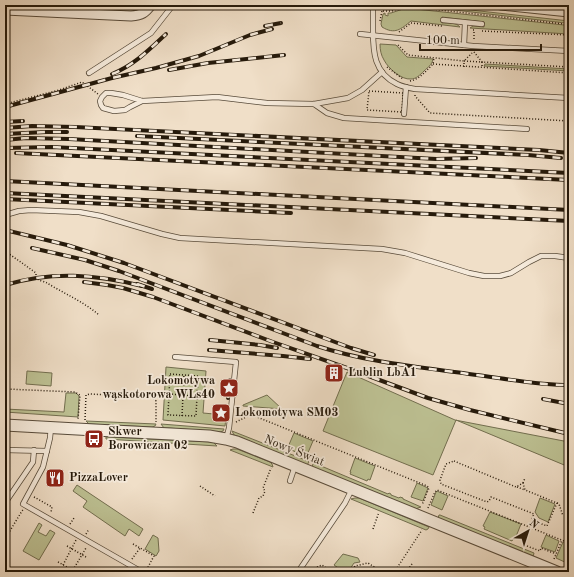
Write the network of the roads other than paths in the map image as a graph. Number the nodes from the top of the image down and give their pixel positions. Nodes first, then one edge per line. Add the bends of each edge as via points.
1 (152, 5) edge
2 (173, 5) edge
3 (501, 5) edge
4 (373, 7) edge
5 (5, 10) edge
6 (569, 12) edge
7 (443, 20) dead end
8 (465, 22) junction
9 (482, 24) dead end
10 (360, 34) dead end
11 (373, 35) junction
12 (464, 45) junction
13 (569, 51) edge
14 (382, 72) junction
15 (89, 73) dead end
16 (406, 87) junction
17 (569, 98) edge
18 (142, 102) junction
19 (314, 104) junction
20 (404, 114) dead end
21 (527, 129) dead end
22 (5, 215) edge
23 (569, 258) edge
24 (175, 357) dead end
25 (5, 425) edge
26 (51, 427) junction
27 (226, 439) junction
28 (5, 450) edge
29 (34, 450) junction
30 (47, 451) junction
31 (296, 466) junction
32 (290, 481) dead end
33 (352, 489) junction
34 (5, 503) edge
35 (142, 572) edge
36 (298, 572) edge
37 (557, 572) edge

1 - 5 street via 139,16
2 - 15 lane via 151,33
3 - 6 street
4 - 11 lane
7 - 8 lane
8 - 9 lane
8 - 12 lane
10 - 11 lane
11 - 12 lane
11 - 14 lane via 376,60
12 - 13 lane
14 - 16 lane via 396,84
14 - 19 lane via 362,90 348,98
16 - 17 lane
16 - 20 lane
18 - 18 lane via 111,93 106,93 100,101 103,108 114,111 125,110
18 - 19 lane via 217,97 268,103
19 - 21 lane via 327,113 344,118
22 - 23 lane via 31,210 79,212 180,238 382,249 405,253 484,276 511,273 541,256
24 - 27 lane via 236,362
25 - 26 street, Nowy Świat
26 - 27 street, Nowy Świat
26 - 30 lane
27 - 31 street, Nowy Świat
28 - 29 lane
29 - 30 lane
29 - 34 lane via 33,462
30 - 35 lane via 43,467 23,504
31 - 32 lane
31 - 33 street, Nowy Świat
33 - 36 lane
33 - 37 street, Nowy Świat

